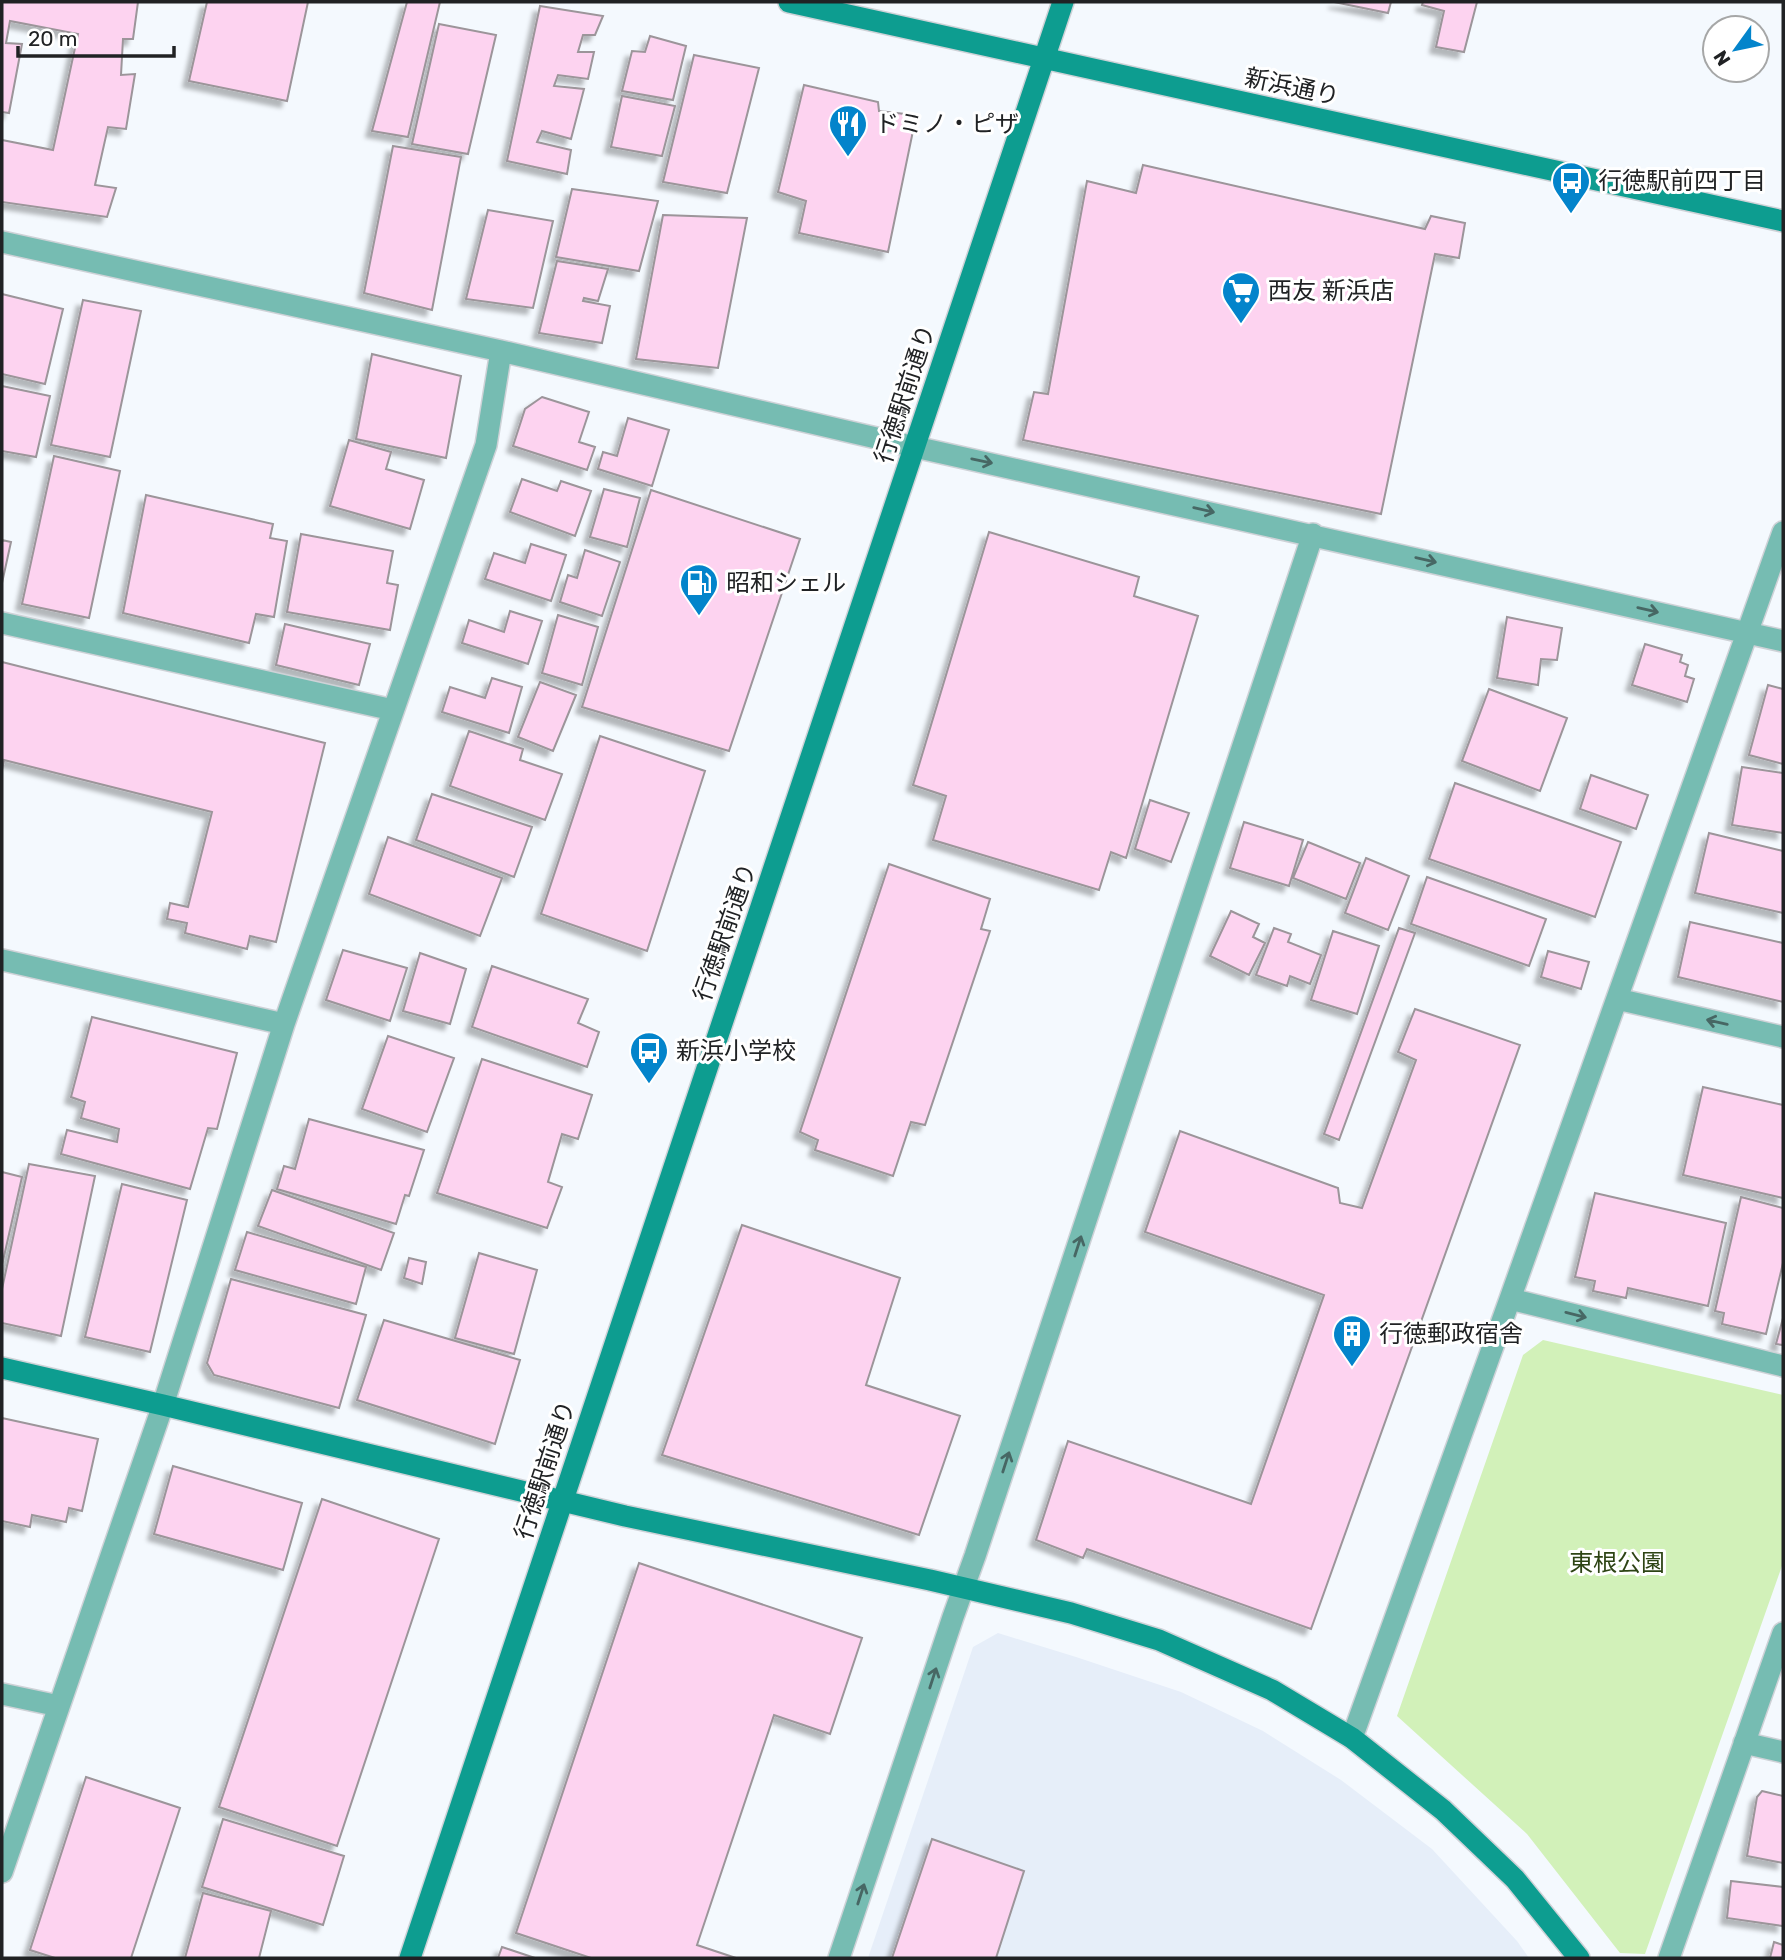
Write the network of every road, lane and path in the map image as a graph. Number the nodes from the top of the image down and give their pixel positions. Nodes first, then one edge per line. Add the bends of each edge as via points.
1 (789, 2) edge
2 (1063, 2) edge
3 (1045, 60) junction
4 (1783, 222) edge
5 (2, 242) edge
6 (502, 351) junction
7 (915, 447) junction
8 (1783, 532) edge
9 (1313, 534) junction
10 (2, 623) edge
11 (1747, 633) junction
12 (1783, 641) edge
13 (393, 710) junction
14 (2, 960) edge
15 (1617, 999) junction
16 (284, 1024) junction
17 (1783, 1037) edge
18 (1510, 1299) junction
19 (1783, 1366) edge
20 (2, 1368) edge
21 (163, 1405) junction
22 (563, 1500) junction
23 (964, 1588) junction
24 (1783, 1633) edge
25 (2, 1694) edge
26 (59, 1706) junction
27 (1352, 1738) junction
28 (1744, 1743) junction
29 (1783, 1752) edge
30 (2, 1872) edge
31 (410, 1958) edge
32 (839, 1958) edge
33 (1579, 1958) edge
34 (1668, 1958) edge

1 - 3 street, 新浜通り
2 - 3 street, 行徳駅前通り
3 - 4 street, 新浜通り
3 - 7 street, 行徳駅前通り
5 - 6 street
6 - 7 street
6 - 13 street via 486,445
7 -> 9 street
7 - 22 street, 行徳駅前通り
8 - 11 street
9 -> 11 street
23 -> 9 street
10 - 13 street
11 - 12 street
11 - 15 street
13 - 16 street
14 - 16 street
17 -> 15 street
15 - 18 street
16 - 21 street
18 -> 19 street
18 - 27 street
20 - 21 street
21 - 22 street
21 - 26 street
22 - 23 street
22 - 31 street, 行徳駅前通り
23 - 27 street via 1159,1640 1272,1689
32 -> 23 street
24 - 28 street
25 - 26 street
26 - 30 street
27 - 33 street via 1443,1810 1515,1879
28 - 29 street
28 - 34 street

